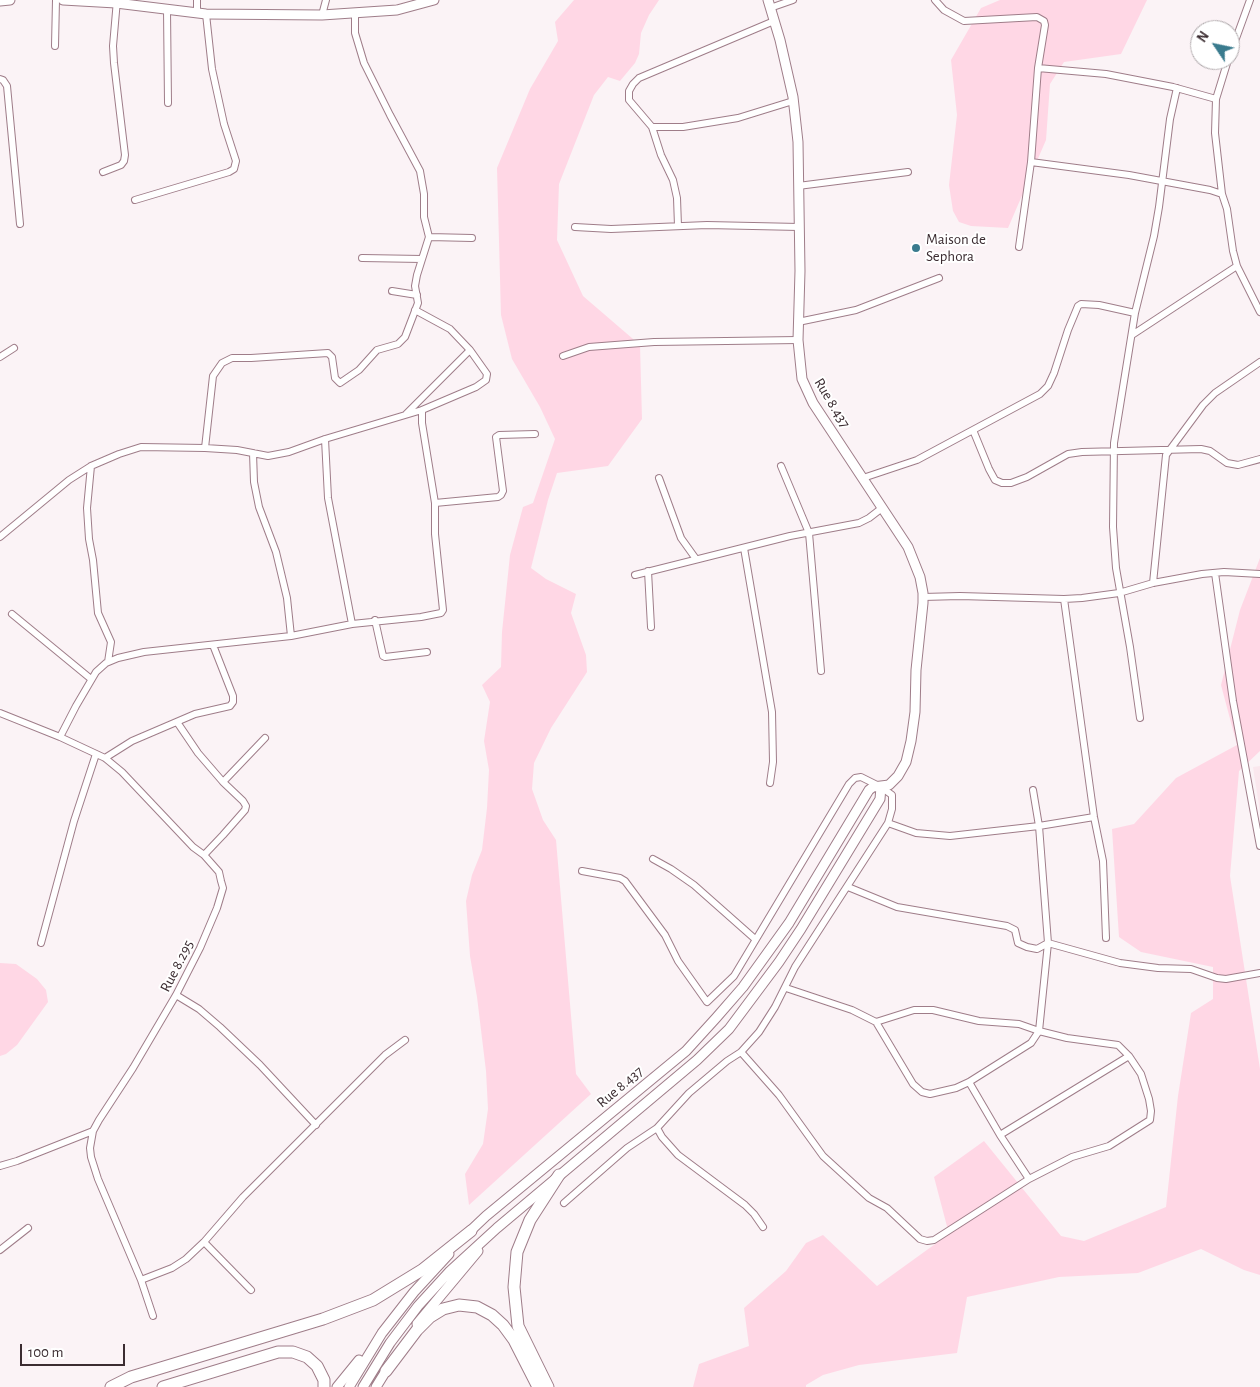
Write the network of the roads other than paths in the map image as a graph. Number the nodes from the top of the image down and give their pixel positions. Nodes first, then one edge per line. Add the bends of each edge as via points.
1 (10, 0) edge
2 (56, 0) edge
3 (63, 0) edge
4 (197, 0) edge
5 (326, 0) edge
6 (434, 0) edge
7 (793, 0) edge
8 (935, 0) edge
9 (1250, 0) edge
10 (0, 1) edge
11 (116, 2) edge
12 (769, 4) edge
13 (167, 10) junction
14 (196, 13) junction
15 (355, 13) junction
16 (206, 14) junction
17 (322, 15) junction
18 (774, 21) junction
19 (1240, 28) edge
20 (55, 46) dead end
21 (1038, 68) junction
22 (1225, 70) edge
23 (0, 79) edge
24 (1177, 88) junction
25 (1216, 99) junction
26 (793, 101) junction
27 (168, 103) dead end
28 (652, 127) junction
29 (1031, 162) junction
30 (103, 172) dead end
31 (908, 172) dead end
32 (1162, 182) junction
33 (798, 186) junction
34 (1222, 194) junction
35 (135, 200) dead end
36 (20, 224) dead end
37 (678, 226) junction
38 (575, 227) dead end
39 (799, 227) junction
40 (429, 238) junction
41 (472, 238) dead end
42 (1019, 247) dead end
43 (362, 258) dead end
44 (422, 259) junction
45 (1237, 266) junction
46 (940, 278) dead end
47 (392, 291) dead end
48 (418, 296) junction
49 (415, 310) junction
50 (1260, 312) edge
51 (1135, 313) junction
52 (798, 322) junction
53 (1132, 334) junction
54 (798, 340) junction
55 (14, 348) dead end
56 (470, 350) junction
57 (563, 356) dead end
58 (0, 357) edge
59 (1260, 362) edge
60 (422, 410) junction
61 (406, 415) junction
62 (973, 430) junction
63 (535, 434) dead end
64 (325, 439) junction
65 (205, 448) junction
66 (1168, 450) junction
67 (1114, 451) junction
68 (253, 453) junction
69 (1260, 459) edge
70 (91, 466) junction
71 (781, 466) dead end
72 (659, 478) dead end
73 (863, 478) junction
74 (435, 503) junction
75 (882, 508) junction
76 (809, 533) junction
77 (0, 537) edge
78 (744, 548) junction
79 (696, 559) junction
80 (648, 571) junction
81 (1215, 573) junction
82 (1260, 574) edge
83 (635, 575) dead end
84 (1153, 583) junction
85 (1119, 593) junction
86 (923, 597) junction
87 (1064, 599) junction
88 (12, 614) dead end
89 (376, 620) junction
90 (352, 624) junction
91 (651, 627) dead end
92 (291, 636) junction
93 (213, 645) junction
94 (427, 652) dead end
95 (108, 662) junction
96 (821, 671) dead end
97 (91, 679) junction
98 (0, 713) edge
99 (1140, 718) dead end
100 (177, 722) junction
101 (60, 737) junction
102 (265, 738) dead end
103 (96, 754) junction
104 (105, 758) junction
105 (224, 782) junction
106 (770, 783) dead end
107 (881, 787) junction
108 (1034, 790) dead end
109 (1094, 817) junction
110 (888, 823) junction
111 (1039, 826) junction
112 (1260, 846) edge
113 (204, 856) junction
114 (653, 859) dead end
115 (582, 871) dead end
116 (848, 887) junction
117 (1106, 938) dead end
118 (756, 939) junction
119 (40, 943) dead end
120 (1048, 943) junction
121 (1260, 973) edge
122 (786, 988) junction
123 (176, 995) junction
124 (876, 1022) junction
125 (1039, 1031) junction
126 (405, 1040) dead end
127 (741, 1052) junction
128 (1129, 1056) junction
129 (969, 1082) junction
130 (316, 1125) junction
131 (657, 1128) junction
132 (94, 1131) junction
133 (1000, 1135) junction
134 (0, 1166) edge
135 (559, 1175) junction
136 (1029, 1179) junction
137 (564, 1203) dead end
138 (28, 1228) dead end
139 (497, 1228) junction
140 (763, 1228) dead end
141 (471, 1231) junction
142 (204, 1242) junction
143 (0, 1250) edge
144 (141, 1280) junction
145 (251, 1290) dead end
146 (154, 1316) dead end
147 (382, 1333) junction
148 (386, 1371) junction
149 (111, 1387) edge
150 (163, 1387) edge
151 (324, 1387) edge
152 (337, 1387) edge
153 (349, 1387) edge
154 (363, 1387) edge
155 (376, 1387) edge
156 (538, 1387) edge
157 (548, 1387) edge

1 - 10 main road
2 - 20 street
3 - 11 main road
4 - 14 street
5 - 17 street
6 - 15 main road via 397,10
7 - 12 street
8 - 21 street via 944,10 964,21 1037,17 1044,21
9 - 19 street
11 - 13 main road
11 - 30 street via 114,64 125,154 121,165
12 - 18 main road, Rue 8.437
13 - 14 main road
13 - 27 street
14 - 16 main road
15 - 17 main road
15 - 40 street via 355,32 364,63 420,171
16 - 17 main road
16 - 35 street via 212,69 236,161 234,169
18 - 26 main road, Rue 8.437
18 - 28 street via 639,78 629,91 629,100
21 - 24 street via 1106,74
21 - 29 street
22 - 25 street
23 - 36 street via 7,86
24 - 25 street
24 - 32 street
25 - 34 street via 1215,132
26 - 28 street via 738,118 683,127
26 - 33 main road, Rue 8.437 via 798,142
28 - 37 street via 676,189
29 - 32 street
29 - 42 street
31 - 33 street
32 - 34 street
32 - 51 street via 1154,236
33 - 39 main road, Rue 8.437
34 - 45 street
37 - 38 street
37 - 39 street
39 - 52 main road, Rue 8.437
40 - 41 street
40 - 44 street
43 - 44 street
44 - 48 street via 415,286
45 - 50 street
45 - 53 street
46 - 52 street via 856,310
47 - 48 street
48 - 49 street
49 - 56 street via 450,329
49 - 65 street via 405,336 398,344 377,350 359,370 340,382 335,378 332,357 328,353 232,358 222,363 213,376
51 - 53 street
51 - 62 street via 1078,306 1048,386 1040,394
52 - 54 main road, Rue 8.437
53 - 67 street
54 - 57 street via 589,346
54 - 73 main road, Rue 8.437 via 805,388
55 - 58 street
56 - 60 street via 487,374 486,380
56 - 61 street
59 - 66 street via 1215,393
60 - 61 street
60 - 74 street
61 - 64 street
62 - 67 street via 992,475 1002,483 1011,484 1027,477 1068,454
62 - 73 street via 917,460
63 - 74 street via 496,437 501,495
64 - 68 street via 289,452 268,456
64 - 90 street via 328,498
65 - 68 street
65 - 70 street via 141,447
66 - 67 street
66 - 69 street via 1201,449 1210,451 1227,463
66 - 84 street via 1164,459
67 - 85 street via 1113,527
68 - 92 street via 259,507 276,552 287,598
70 - 77 street
70 - 95 street via 88,539 94,560 98,613 111,642
71 - 76 street
72 - 79 street via 681,538
73 - 75 main road, Rue 8.437
74 - 89 street via 442,612
75 - 76 street via 859,523
75 - 86 main road, Rue 8.437 via 908,547 920,577
76 - 78 street
76 - 96 street
78 - 79 street
78 - 106 street via 772,712
79 - 80 street
80 - 83 street
80 - 91 street
81 - 82 street
81 - 84 street
81 - 112 street via 1233,701
84 - 85 street
85 - 87 street
85 - 99 street
86 - 87 street
86 - 107 main road, Rue 8.437 via 911,741 906,762 898,776 889,785
87 - 109 street
88 - 97 street
89 - 90 street
89 - 94 street via 383,656
90 - 92 street
92 - 93 street
93 - 95 street via 144,652
93 - 100 street via 234,702
95 - 97 street
97 - 101 street
98 - 101 street, Rue 8.295
100 - 104 street via 132,741
100 - 105 street via 198,753
101 - 103 street, Rue 8.295
102 - 105 street
103 - 104 street, Rue 8.295
103 - 119 street
104 - 113 street, Rue 8.295
105 - 113 street via 243,800 245,810
107 - 110 street via 892,795
107 - 118 street via 861,777 849,784
107 - 135 main road, Rue 8.437 via 880,799 802,929 729,1028 698,1060
107 - 141 main road, Rue 8.437 via 869,790 784,930 743,987 686,1051
108 - 111 street
109 - 111 street
109 - 117 street via 1103,861
110 - 111 street via 916,833 950,836
110 - 116 street
111 - 120 street
113 - 123 street, Rue 8.295 via 219,872 223,888 218,908
114 - 118 street via 694,885
115 - 118 street via 625,881 665,935 678,961 707,1002 734,976
116 - 120 street via 897,907 1007,926 1015,930 1018,943 1027,947 1037,949
116 - 122 street via 794,967
120 - 121 street via 1120,963 1191,969 1217,978
120 - 125 street
122 - 124 street via 852,1010
122 - 127 street
123 - 130 street via 220,1027
123 - 132 street, Rue 8.295
124 - 125 street via 922,1009 979,1021 1019,1024
124 - 129 street via 913,1084 922,1092 941,1092
125 - 128 street via 1118,1045
125 - 129 street via 1031,1043
126 - 130 street
127 - 131 street via 690,1093
127 - 136 street via 779,1095 823,1156 868,1198 887,1208 920,1239 934,1240
128 - 133 street
128 - 136 street via 1141,1074 1149,1098 1150,1120 1109,1146 1072,1157
129 - 133 street
130 - 142 street via 242,1198
131 - 137 street via 627,1148
131 - 140 street via 678,1155 746,1205
132 - 134 street
132 - 144 street, Rue 8.295 via 91,1157
133 - 136 street
135 - 139 main road, Rue 8.437
135 - 157 highway via 523,1236 517,1252 514,1287 518,1326
138 - 143 street
139 - 148 main road via 424,1314
139 - 154 main road, Rue 8.437 via 418,1306
141 - 147 main road, Rue 8.437 via 414,1292
141 - 149 highway via 422,1270 373,1300 323,1319 130,1377
142 - 144 street via 172,1268
142 - 145 street
144 - 146 street, Rue 8.295
147 - 152 main road
147 - 153 main road, Rue 8.437
148 - 155 main road
148 - 156 highway via 430,1318 443,1309 459,1305 478,1307 503,1325
150 - 151 highway via 278,1352 293,1352 307,1357 317,1366

